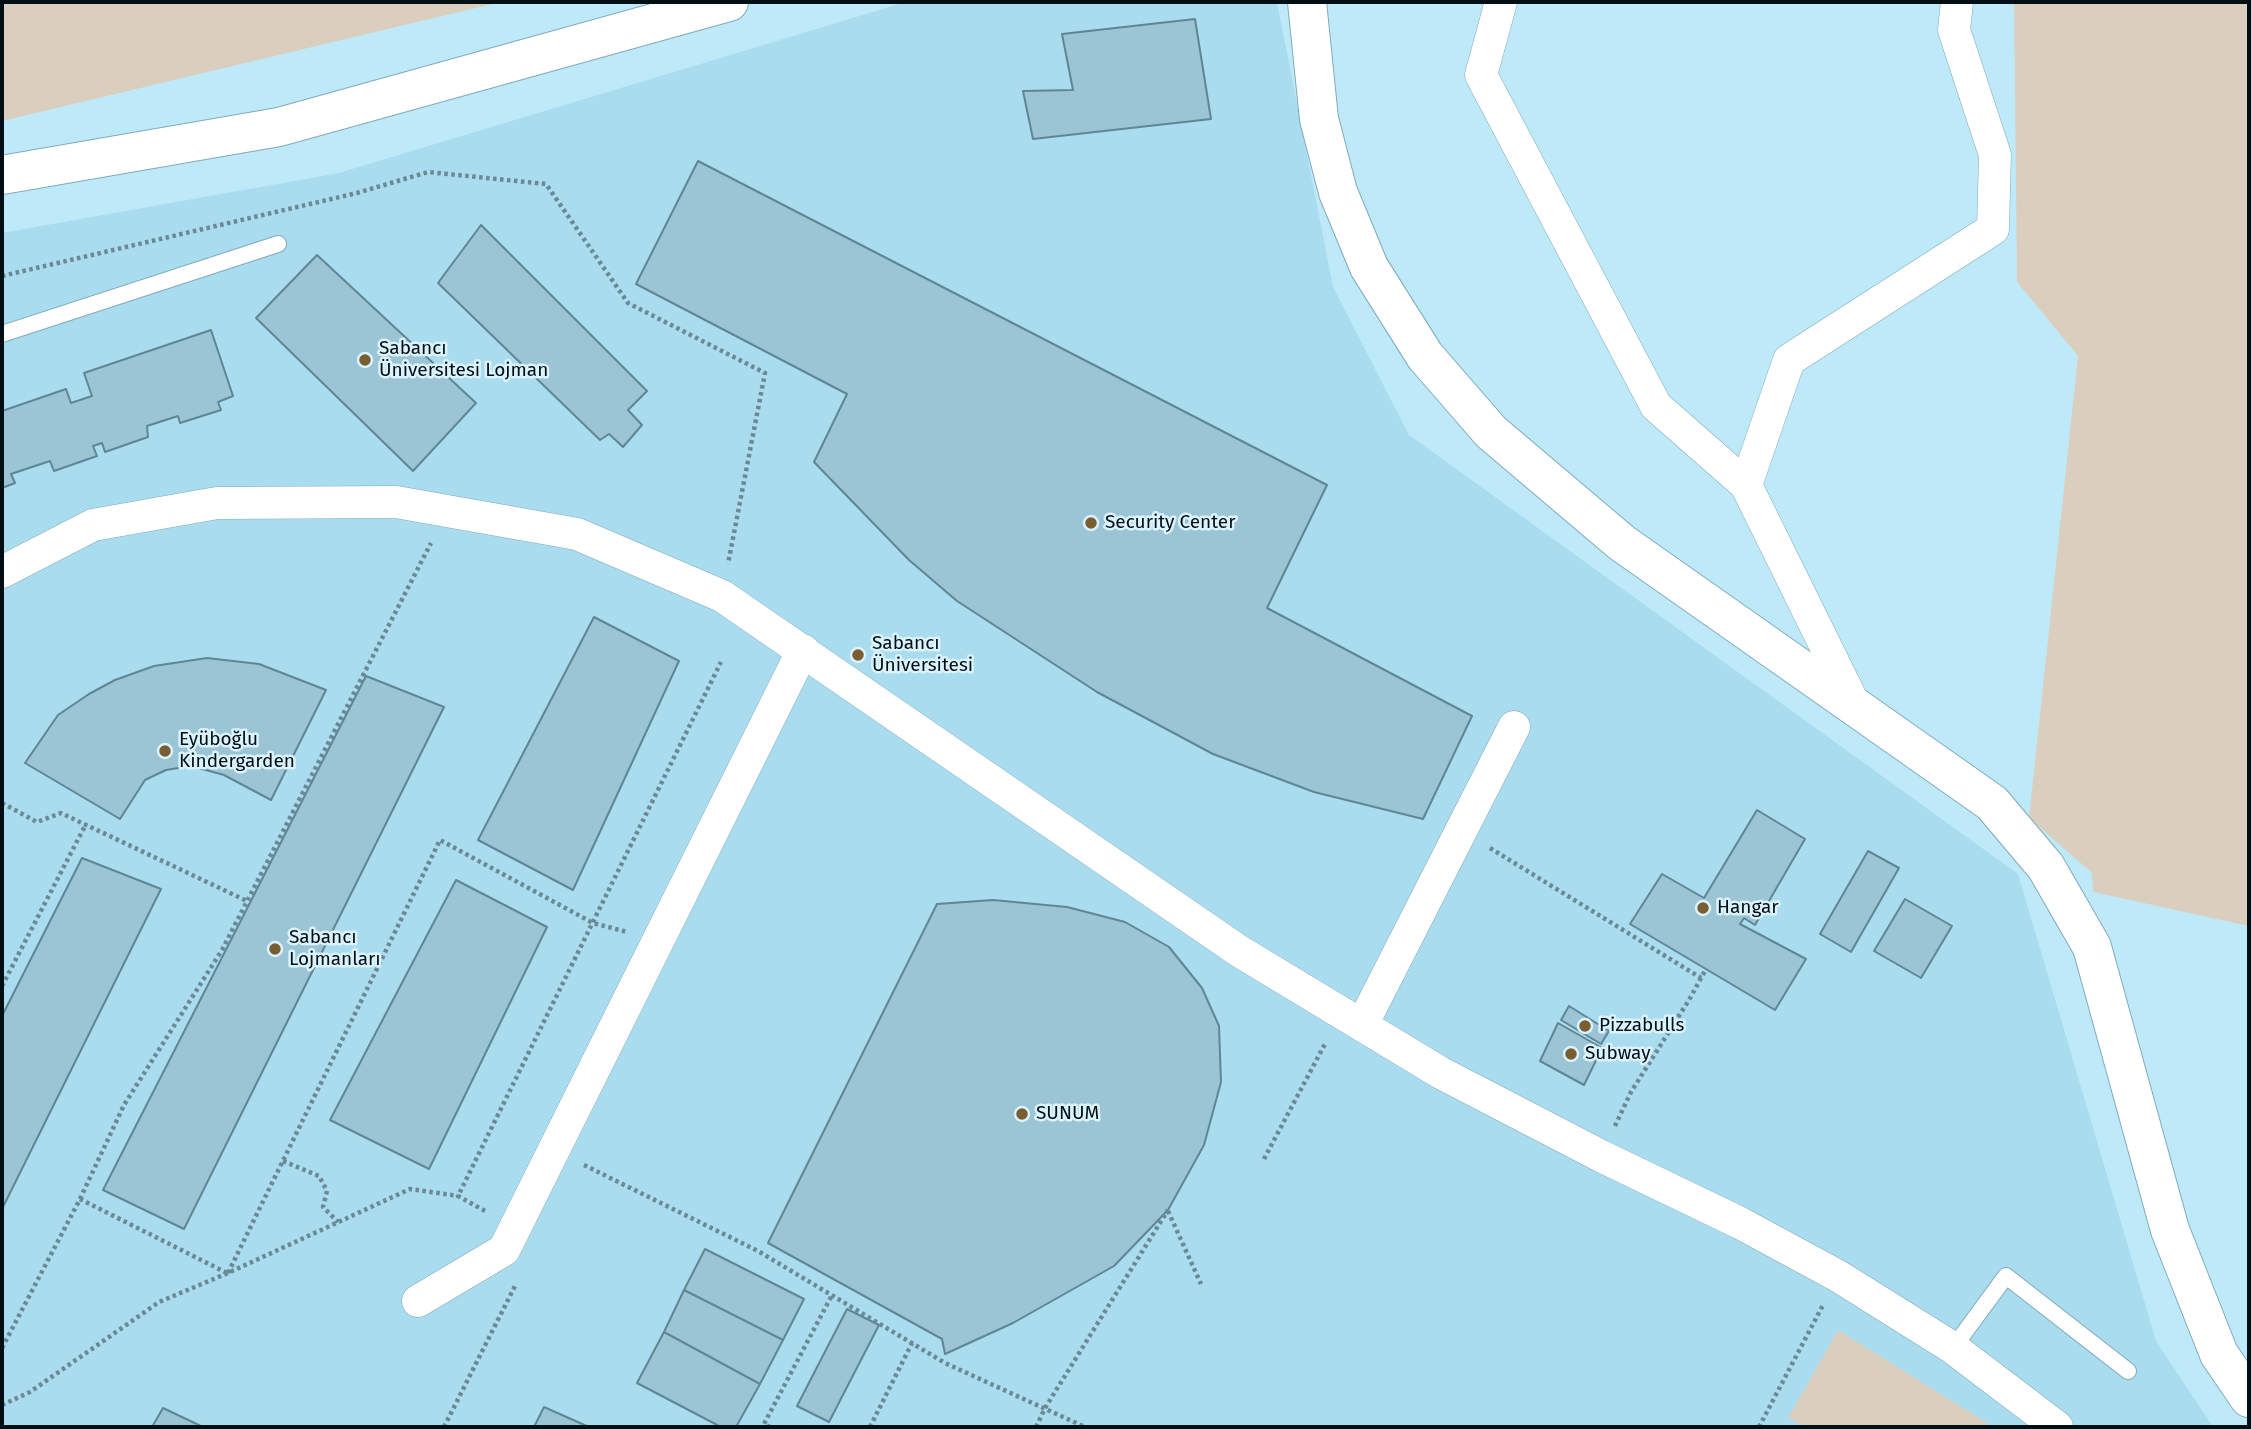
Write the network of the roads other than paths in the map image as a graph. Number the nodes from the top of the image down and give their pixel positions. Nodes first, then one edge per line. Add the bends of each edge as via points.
1 (729, 2) edge
2 (1307, 2) edge
3 (1501, 2) edge
4 (1957, 2) edge
5 (2, 174) edge
6 (278, 244) dead end
7 (2, 334) edge
8 (1746, 485) junction
9 (2, 572) edge
10 (803, 650) junction
11 (1855, 706) junction
12 (1514, 727) dead end
13 (1352, 1019) junction
14 (418, 1301) dead end
15 (1953, 1348) junction
16 (2129, 1371) dead end
17 (2249, 1398) edge
18 (2057, 1427) edge

1 - 5 street via 279,127
2 - 11 street via 1319,120 1338,192 1369,267 1425,356 1491,432 1622,543
3 - 8 street via 1482,75 1656,405
4 - 8 street via 1954,30 1995,155 1993,229 1789,360
6 - 7 lane
8 - 11 street
9 - 10 street via 93,525 217,503 396,502 577,534 722,596
10 - 13 street via 1239,951
10 - 14 street via 504,1250
11 - 17 street via 1992,803 2046,867 2079,924 2092,947 2170,1230 2219,1354
12 - 13 street via 1461,830
13 - 15 street via 1441,1073 1838,1276
15 - 16 lane via 2006,1276
15 - 18 street

